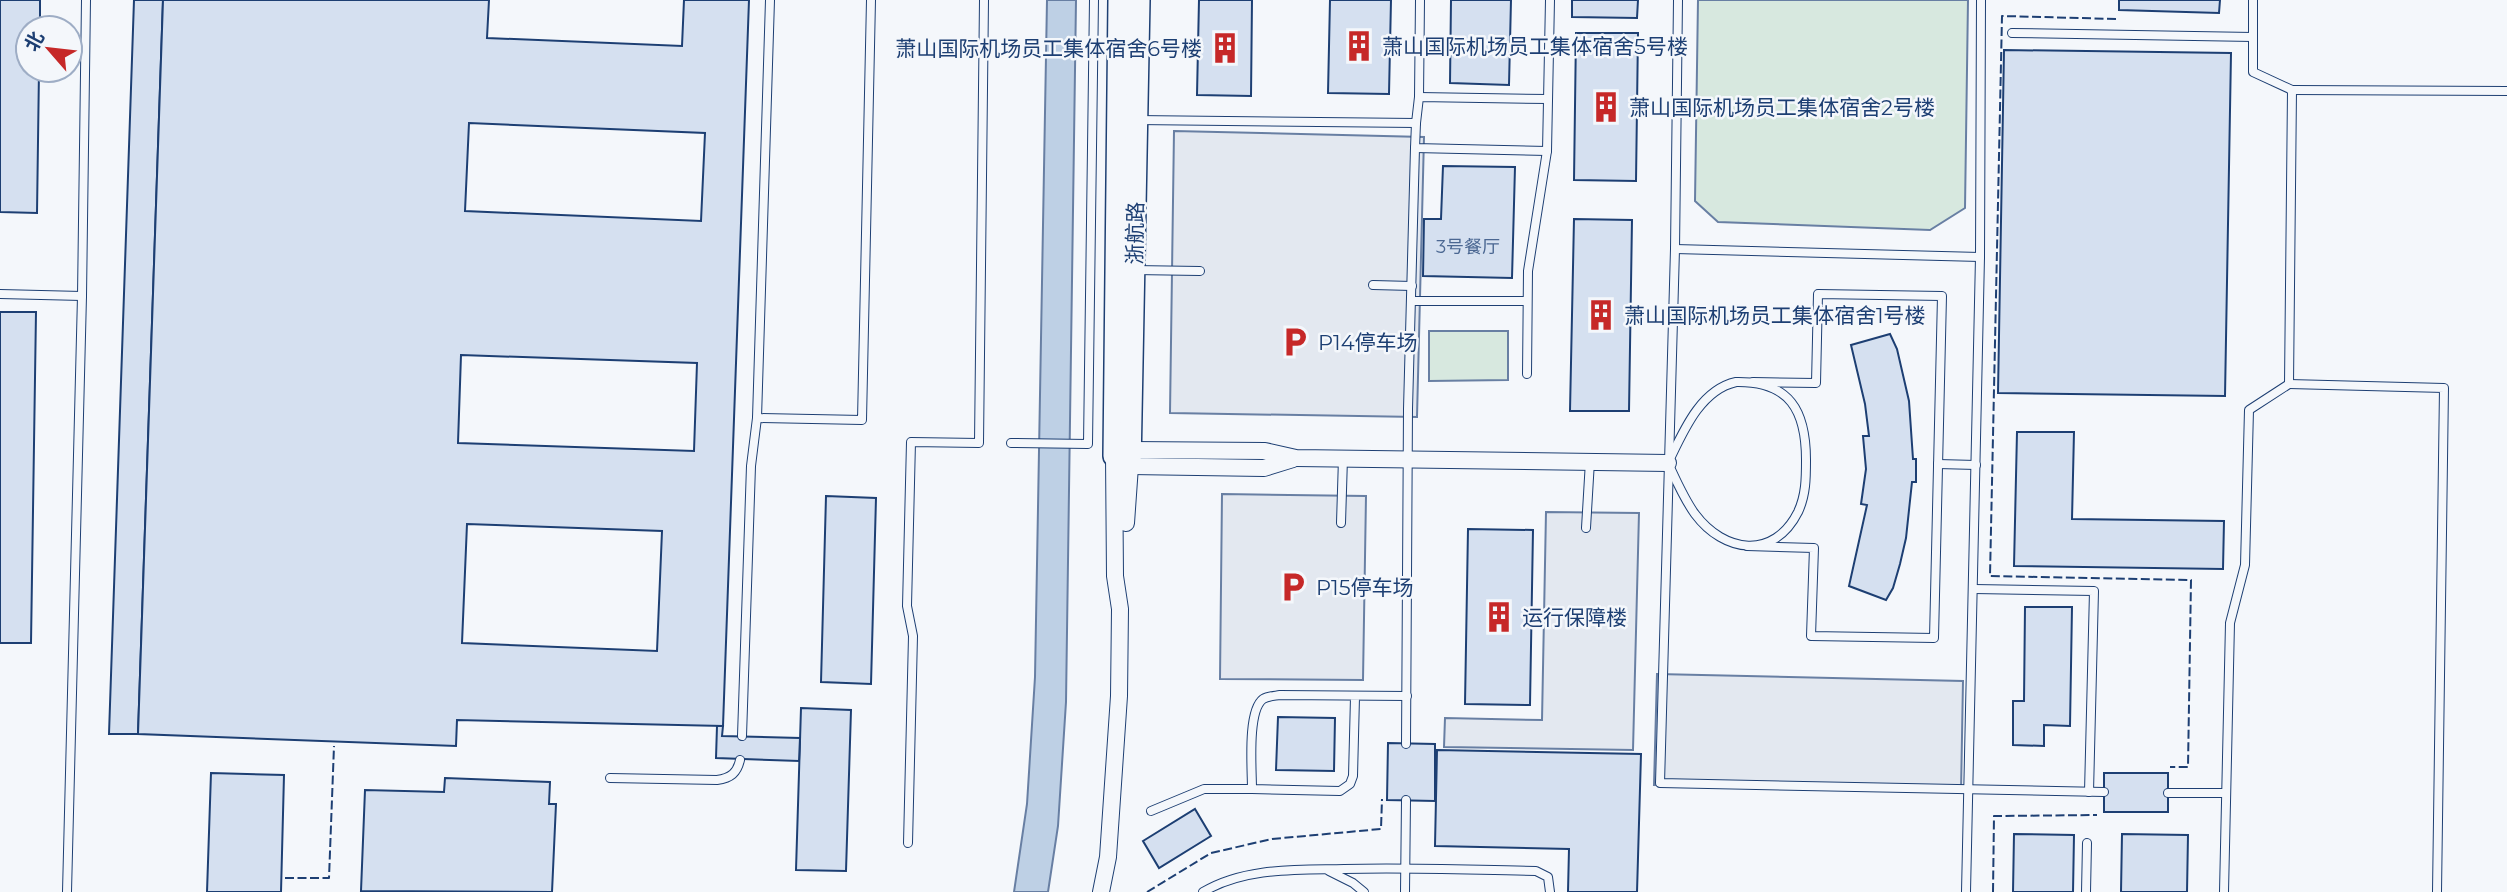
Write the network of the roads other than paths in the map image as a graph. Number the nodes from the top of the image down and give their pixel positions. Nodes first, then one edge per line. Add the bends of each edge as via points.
1 (86, 0) edge
2 (770, 0) edge
3 (871, 0) edge
4 (984, 0) edge
5 (1094, 0) edge
6 (1119, 0) edge
7 (1139, 0) edge
8 (1420, 0) edge
9 (1550, 0) edge
10 (1678, 0) edge
11 (1981, 0) edge
12 (2253, 0) edge
13 (2012, 33) dead end
14 (2253, 37) junction
15 (2292, 90) junction
16 (2507, 91) edge
17 (1419, 97) junction
18 (1548, 99) junction
19 (1136, 120) junction
20 (1416, 123) junction
21 (1415, 148) junction
22 (1547, 151) junction
23 (1675, 248) junction
24 (1980, 257) junction
25 (1134, 271) junction
26 (1200, 271) dead end
27 (1373, 285) dead end
28 (1412, 286) junction
29 (0, 294) edge
30 (82, 296) junction
31 (1411, 301) junction
32 (1527, 301) junction
33 (1527, 374) dead end
34 (1753, 382) junction
35 (2288, 384) junction
36 (757, 418) junction
37 (1011, 443) dead end
38 (1125, 457) junction
39 (1343, 458) junction
40 (1408, 458) junction
41 (1590, 461) junction
42 (1668, 463) junction
43 (1938, 464) junction
44 (1976, 465) junction
45 (1340, 523) dead end
46 (1586, 528) dead end
47 (1747, 546) junction
48 (1973, 589) junction
49 (1407, 696) junction
50 (1355, 697) junction
51 (742, 736) dead end
52 (1406, 744) dead end
53 (740, 760) dead end
54 (610, 778) dead end
55 (1252, 789) junction
56 (1968, 790) junction
57 (2089, 792) junction
58 (2104, 792) dead end
59 (2168, 793) dead end
60 (2226, 793) junction
61 (1406, 800) dead end
62 (1152, 811) dead end
63 (908, 843) dead end
64 (2087, 843) dead end
65 (1405, 867) junction
66 (1326, 869) junction
67 (67, 892) edge
68 (1101, 892) edge
69 (1203, 892) edge
70 (1364, 892) edge
71 (1405, 892) edge
72 (1550, 892) edge
73 (1966, 892) edge
74 (2086, 892) edge
75 (2224, 892) edge
76 (2437, 892) edge

1 - 30 lane
2 - 36 lane
3 - 36 lane via 862,419
4 - 63 lane via 979,443 911,442
5 - 37 lane via 1088,444
6 - 38 street, 浙航路
7 - 19 street, 浙航路
8 - 17 lane
9 - 18 lane
10 - 23 lane
11 - 24 lane
12 - 14 lane
13 - 14 lane
14 - 15 lane via 2253,72
15 - 16 lane
15 - 35 lane
17 - 18 lane
17 - 20 lane
18 - 22 lane
19 - 20 lane
19 - 25 street, 浙航路
20 - 21 lane
21 - 22 lane
21 - 28 lane
22 - 32 lane
23 - 24 lane
23 - 42 lane
24 - 44 lane
25 - 26 lane
25 - 38 street, 浙航路
27 - 28 lane
28 - 31 lane
29 - 30 lane
30 - 67 lane
31 - 32 lane
31 - 40 lane
32 - 33 lane
34 - 42 lane via 1722,385 1709,396
34 - 43 lane via 1816,383 1818,294 1942,296
34 - 47 lane via 1773,387 1798,411 1806,437 1806,487 1798,512 1784,531 1766,544
35 - 60 lane via 2249,410 2245,565 2230,623
35 - 76 lane via 2444,388
36 - 51 lane via 751,466
38 - 39 street via 1264,468 1296,458
38 - 68 street via 1115,576 1119,696 1108,857
39 - 40 street
39 - 45 lane
40 - 41 street
40 - 49 lane
41 - 42 street
41 - 46 lane
42 - 47 lane via 1697,517 1717,536
42 - 56 lane via 1660,783
43 - 44 lane
43 - 47 lane via 1934,638 1811,636 1814,548
44 - 48 lane
48 - 56 lane
48 - 57 lane via 2094,591
49 - 50 lane
49 - 52 lane
50 - 55 lane via 1280,695 1265,698 1256,706
50 - 55 lane via 1350,784 1340,790
53 - 54 lane via 727,778
55 - 62 lane via 1204,789
56 - 57 lane
56 - 73 lane
57 - 58 lane
59 - 60 lane
60 - 75 lane
61 - 65 lane
64 - 74 lane
65 - 66 lane
65 - 71 lane
65 - 72 lane via 1536,872 1548,877
66 - 69 lane via 1256,873
66 - 70 lane

